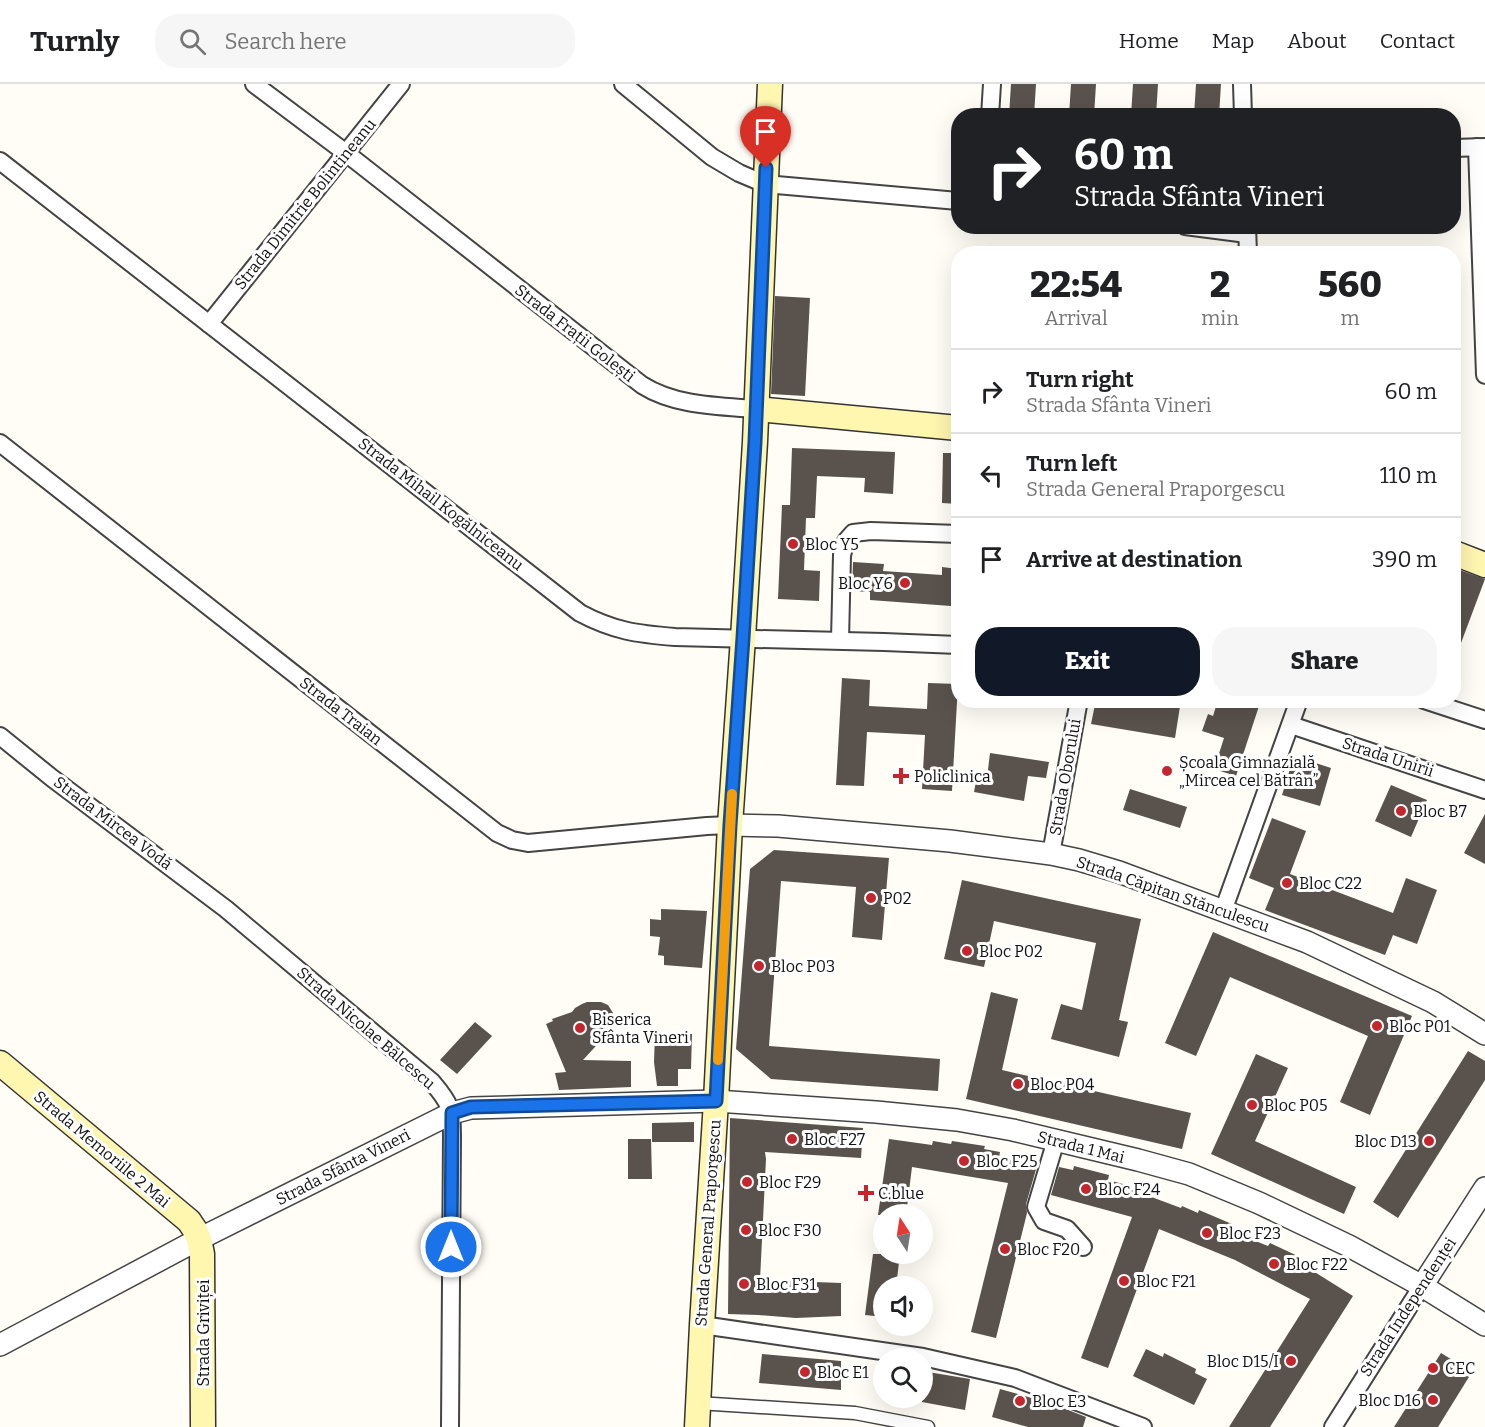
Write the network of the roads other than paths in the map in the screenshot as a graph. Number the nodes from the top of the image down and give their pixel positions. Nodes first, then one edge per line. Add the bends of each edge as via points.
1 (254, 84) edge
2 (401, 84) edge
3 (623, 84) edge
4 (770, 84) edge
5 (992, 84) edge
6 (1242, 84) edge
7 (990, 108) edge
8 (1243, 108) edge
9 (1481, 147) edge
10 (1461, 148) edge
11 (346, 153) junction
12 (0, 161) edge
13 (765, 184) junction
14 (951, 200) edge
15 (209, 324) junction
16 (1485, 375) edge
17 (756, 409) junction
18 (951, 427) edge
19 (0, 443) edge
20 (951, 534) edge
21 (1461, 556) edge
22 (1485, 565) edge
23 (743, 638) junction
24 (840, 640) junction
25 (951, 645) edge
26 (1078, 708) edge
27 (1296, 708) edge
28 (1448, 708) edge
29 (1485, 720) edge
30 (1291, 725) junction
31 (0, 736) edge
32 (1485, 790) edge
33 (730, 825) junction
34 (1051, 854) junction
35 (226, 909) joint
36 (1223, 911) junction
37 (1485, 1034) edge
38 (0, 1063) edge
39 (716, 1101) junction
40 (452, 1113) junction
41 (1056, 1140) junction
42 (1485, 1188) edge
43 (199, 1239) junction
44 (1083, 1247) dead end
45 (1422, 1286) junction
46 (702, 1325) junction
47 (1485, 1325) edge
48 (2, 1339) edge
49 (697, 1415) edge
50 (203, 1427) edge
51 (450, 1427) edge
52 (928, 1427) edge
53 (1143, 1427) edge
54 (1333, 1427) edge

1 - 11 street, Strada Frații Golești
2 - 11 street, Strada Dimitrie Bolintineanu
3 - 13 street via 712,157
4 - 13 main road, Strada General Praporgescu
5 - 7 street
6 - 8 street
9 - 10 street
9 - 16 street
11 - 15 street, Strada Dimitrie Bolintineanu
11 - 17 street, Strada Frații Golești via 651,391 685,401
12 - 15 street, Strada Mihail Kogălniceanu
13 - 14 street
13 - 17 main road, Strada General Praporgescu
15 - 23 street, Strada Mihail Kogălniceanu via 580,613 622,631 647,635
17 - 18 main road, Strada Frații Golești
17 - 23 main road, Strada General Praporgescu
19 - 33 street, Strada Traian via 497,833 528,843
20 - 24 street via 853,533 842,555
21 - 22 main road
23 - 24 street, Strada Mihail Kogălniceanu
23 - 33 main road, Strada General Praporgescu
24 - 25 street, Strada Mihail Kogălniceanu
26 - 34 street, Strada Oborului
27 - 30 street
28 - 29 street
30 - 32 street, Strada Unirii
30 - 36 street
31 - 35 street, Strada Mircea Vodă
33 - 34 street, Strada Căpitan Stănculescu via 885,835
33 - 39 main road, Strada General Praporgescu
34 - 36 street, Strada Căpitan Stănculescu via 1119,872
35 - 40 street, Strada Nicolae Bălcescu via 432,1083
36 - 37 street, Strada Căpitan Stănculescu via 1307,942 1433,1002
38 - 43 main road, Strada Memoriile 2 Mai via 189,1221
39 - 40 street, Strada Sfânta Vineri via 471,1107
39 - 41 street, Strada 1 Mai via 957,1120
39 - 46 main road, Strada General Praporgescu
40 - 43 street, Strada Sfânta Vineri
40 - 51 street
41 - 44 street via 1036,1207 1044,1221 1067,1229
41 - 45 street, Strada 1 Mai via 1189,1174 1349,1246
42 - 45 street, Strada Independenței
43 - 48 street, Strada Sfânta Vineri
43 - 50 main road, Strada Griviței
45 - 47 street, Strada 1 Mai
45 - 54 street, Strada Independenței
46 - 49 main road, Strada General Praporgescu
46 - 53 street via 923,1357 1015,1378
49 - 52 street via 855,1413

